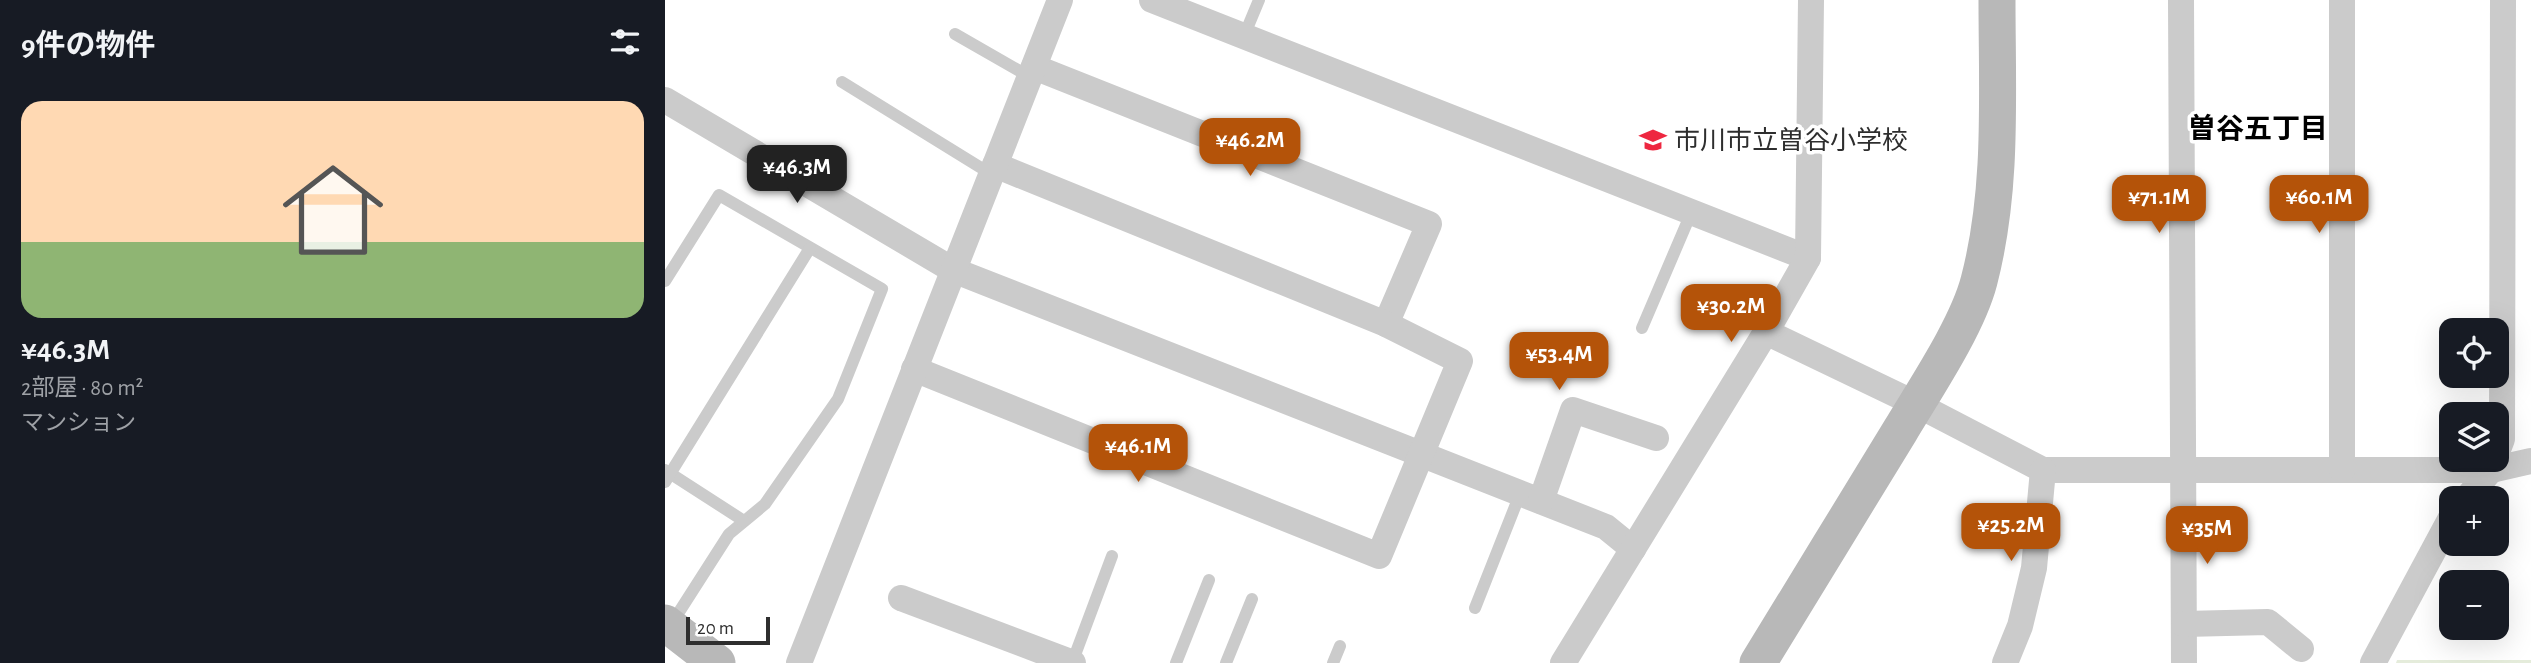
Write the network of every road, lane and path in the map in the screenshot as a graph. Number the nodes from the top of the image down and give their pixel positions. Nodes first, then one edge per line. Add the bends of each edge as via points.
1 (1060, 0) edge
2 (1259, 0) edge
3 (1811, 0) edge
4 (1997, 0) edge
5 (2181, 0) edge
6 (2342, 0) edge
7 (2503, 0) edge
8 (1155, 1) edge
9 (955, 34) dead end
10 (1244, 36) junction
11 (1032, 71) junction
12 (842, 82) dead end
13 (665, 100) edge
14 (993, 170) junction
15 (1692, 211) junction
16 (810, 248) junction
17 (1808, 258) junction
18 (953, 270) junction
19 (665, 281) edge
20 (1386, 324) junction
21 (1642, 328) dead end
22 (1766, 332) junction
23 (914, 369) junction
24 (2502, 402) edge
25 (1916, 404) junction
26 (1656, 438) dead end
27 (1422, 455) junction
28 (2509, 461) edge
29 (2531, 461) edge
30 (2439, 464) edge
31 (2043, 470) junction
32 (2183, 470) junction
33 (2342, 470) junction
34 (667, 475) edge
35 (1531, 498) junction
36 (744, 521) junction
37 (2439, 540) edge
38 (1633, 549) junction
39 (1112, 556) dead end
40 (1209, 580) dead end
41 (901, 598) dead end
42 (1252, 599) dead end
43 (1475, 608) dead end
44 (2184, 624) junction
45 (667, 625) edge
46 (1340, 646) dead end
47 (2301, 649) dead end
48 (717, 663) edge
49 (799, 663) edge
50 (1072, 663) edge
51 (1176, 663) edge
52 (1226, 663) edge
53 (1333, 663) edge
54 (1563, 663) edge
55 (1758, 663) edge
56 (2005, 663) edge
57 (2185, 663) edge
58 (2373, 663) edge

1 - 11 street
2 - 10 lane
3 - 17 street
4 - 25 street via 1994,210 1975,292 1963,322
5 - 32 street
6 - 33 street
7 - 24 street
8 - 10 street
9 - 11 lane
10 - 15 street
11 - 14 street
11 - 20 street via 1429,224
12 - 14 lane
13 - 18 street
14 - 18 street
14 - 20 street
15 - 17 street
15 - 21 lane
16 - 19 lane via 719,195
16 - 34 lane
16 - 36 lane via 882,289 838,399 765,503
17 - 22 street
18 - 23 street
18 - 27 street
20 - 27 street via 1460,360
22 - 25 street
22 - 38 street
23 - 27 street via 1380,555
23 - 49 street
25 - 31 street
25 - 55 street
26 - 35 street via 1573,410
27 - 35 street
28 - 29 street
30 - 33 street
31 - 32 street
31 - 56 street via 2034,568 2020,626
32 - 33 street
32 - 44 street
34 - 36 lane
35 - 38 street via 1606,527
35 - 43 lane
36 - 45 lane via 729,534
37 - 58 street
38 - 54 street
39 - 50 lane
40 - 51 lane
41 - 50 street
42 - 52 lane
44 - 47 street via 2268,622
44 - 57 street
45 - 48 street
46 - 53 lane

